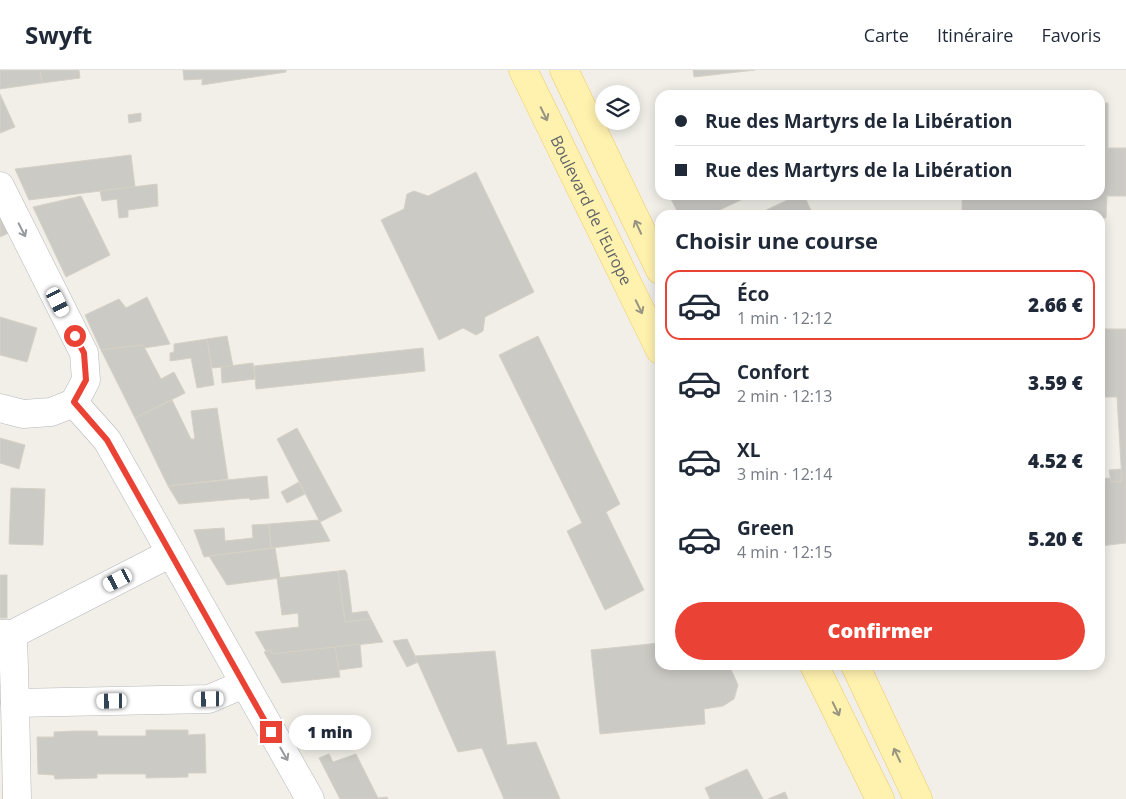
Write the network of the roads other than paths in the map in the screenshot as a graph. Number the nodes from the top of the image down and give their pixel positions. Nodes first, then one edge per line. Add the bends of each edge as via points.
1 (523, 70) edge
2 (564, 70) edge
3 (0, 186) edge
4 (655, 260) edge
5 (655, 340) edge
6 (74, 402) junction
7 (0, 408) edge
8 (170, 553) junction
9 (6, 634) edge
10 (816, 670) edge
11 (857, 670) edge
12 (244, 684) junction
13 (15, 703) junction
14 (17, 799) edge
15 (310, 799) edge
16 (880, 799) edge
17 (918, 799) edge

1 -> 5 main road, Boulevard de l'Europe
4 -> 2 main road
3 -> 6 street via 84,353 86,380
6 - 7 street via 51,412 22,414
6 - 8 street via 107,440
8 - 9 street
8 - 12 street
9 - 13 street
10 -> 16 main road
17 -> 11 main road
12 - 13 street via 209,699
12 -> 15 street
13 - 14 street

